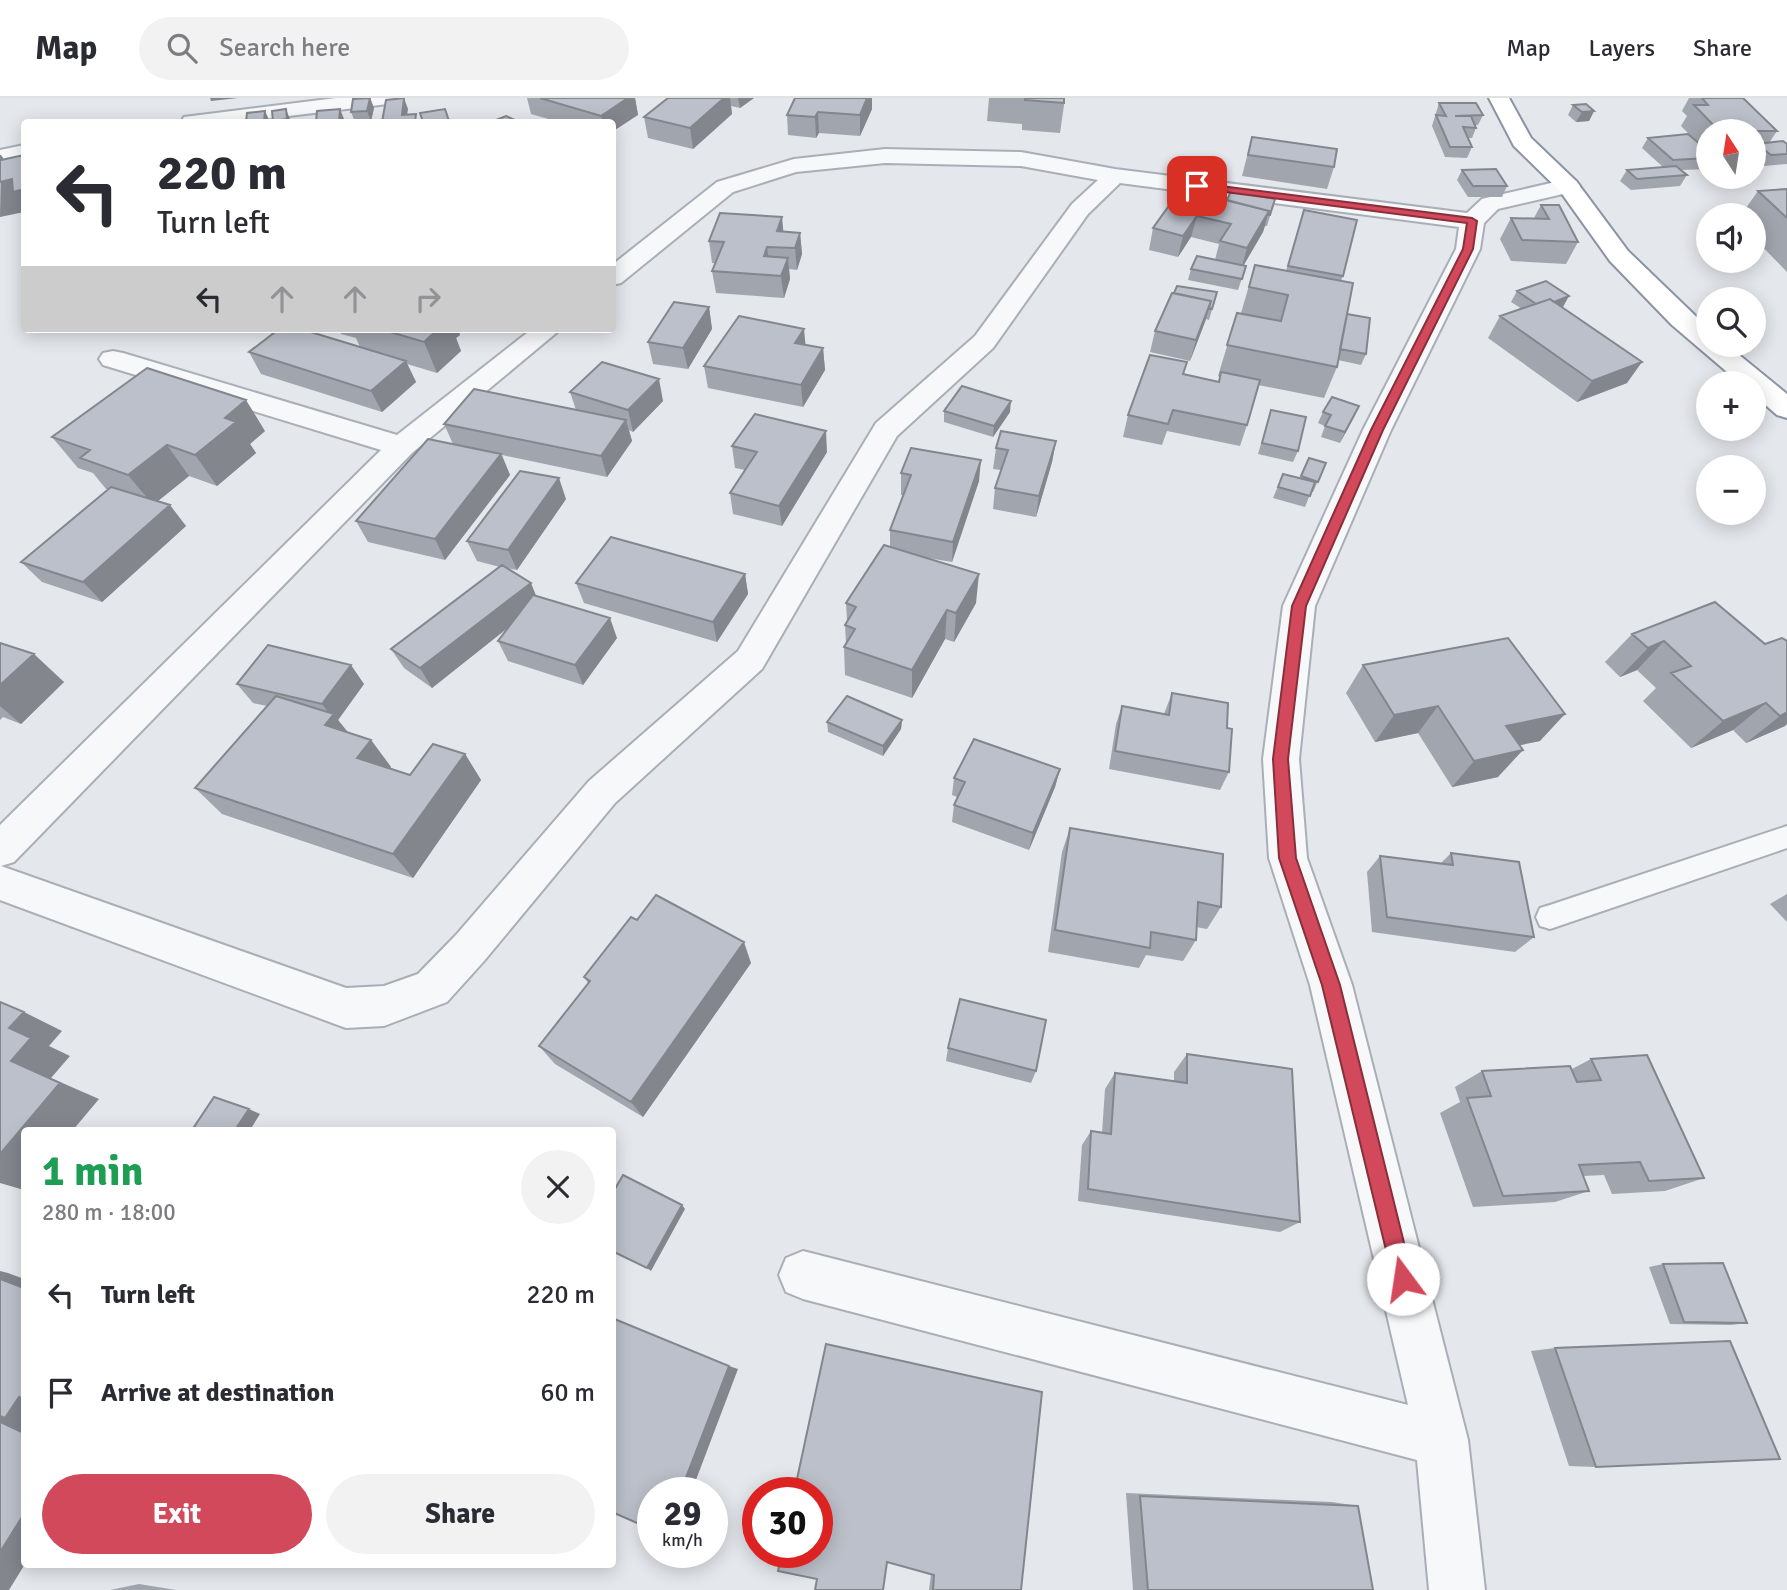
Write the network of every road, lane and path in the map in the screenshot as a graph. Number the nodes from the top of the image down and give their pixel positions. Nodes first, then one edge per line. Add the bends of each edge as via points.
1 (388, 98) edge
2 (1499, 98) edge
3 (216, 119) edge
4 (21, 153) edge
5 (0, 157) edge
6 (1115, 176) junction
7 (1568, 186) junction
8 (1472, 221) junction
9 (616, 275) edge
10 (1696, 332) edge
11 (543, 333) edge
12 (1726, 357) edge
13 (113, 359) dead end
14 (1787, 409) edge
15 (402, 446) junction
16 (1787, 837) edge
17 (0, 850) edge
18 (0, 883) edge
19 (1550, 917) dead end
20 (803, 1275) dead end
21 (1443, 1440) junction
22 (1457, 1590) edge

1 - 3 street
2 - 7 highway via 1522,141
4 - 5 street
6 - 8 street
6 - 9 street via 1021,159 885,156 794,166 725,187
6 - 18 street via 1080,209 984,342 886,430 750,660 602,792 432,988 384,1006 346,1008
7 - 8 street via 1490,204
7 - 10 highway via 1619,256
8 - 21 street via 1468,249 1377,430 1299,606 1281,759 1287,858 1331,985
11 - 15 street
12 - 14 highway
13 - 15 street
15 - 17 street
16 - 19 lane
20 - 21 street
21 - 22 street

